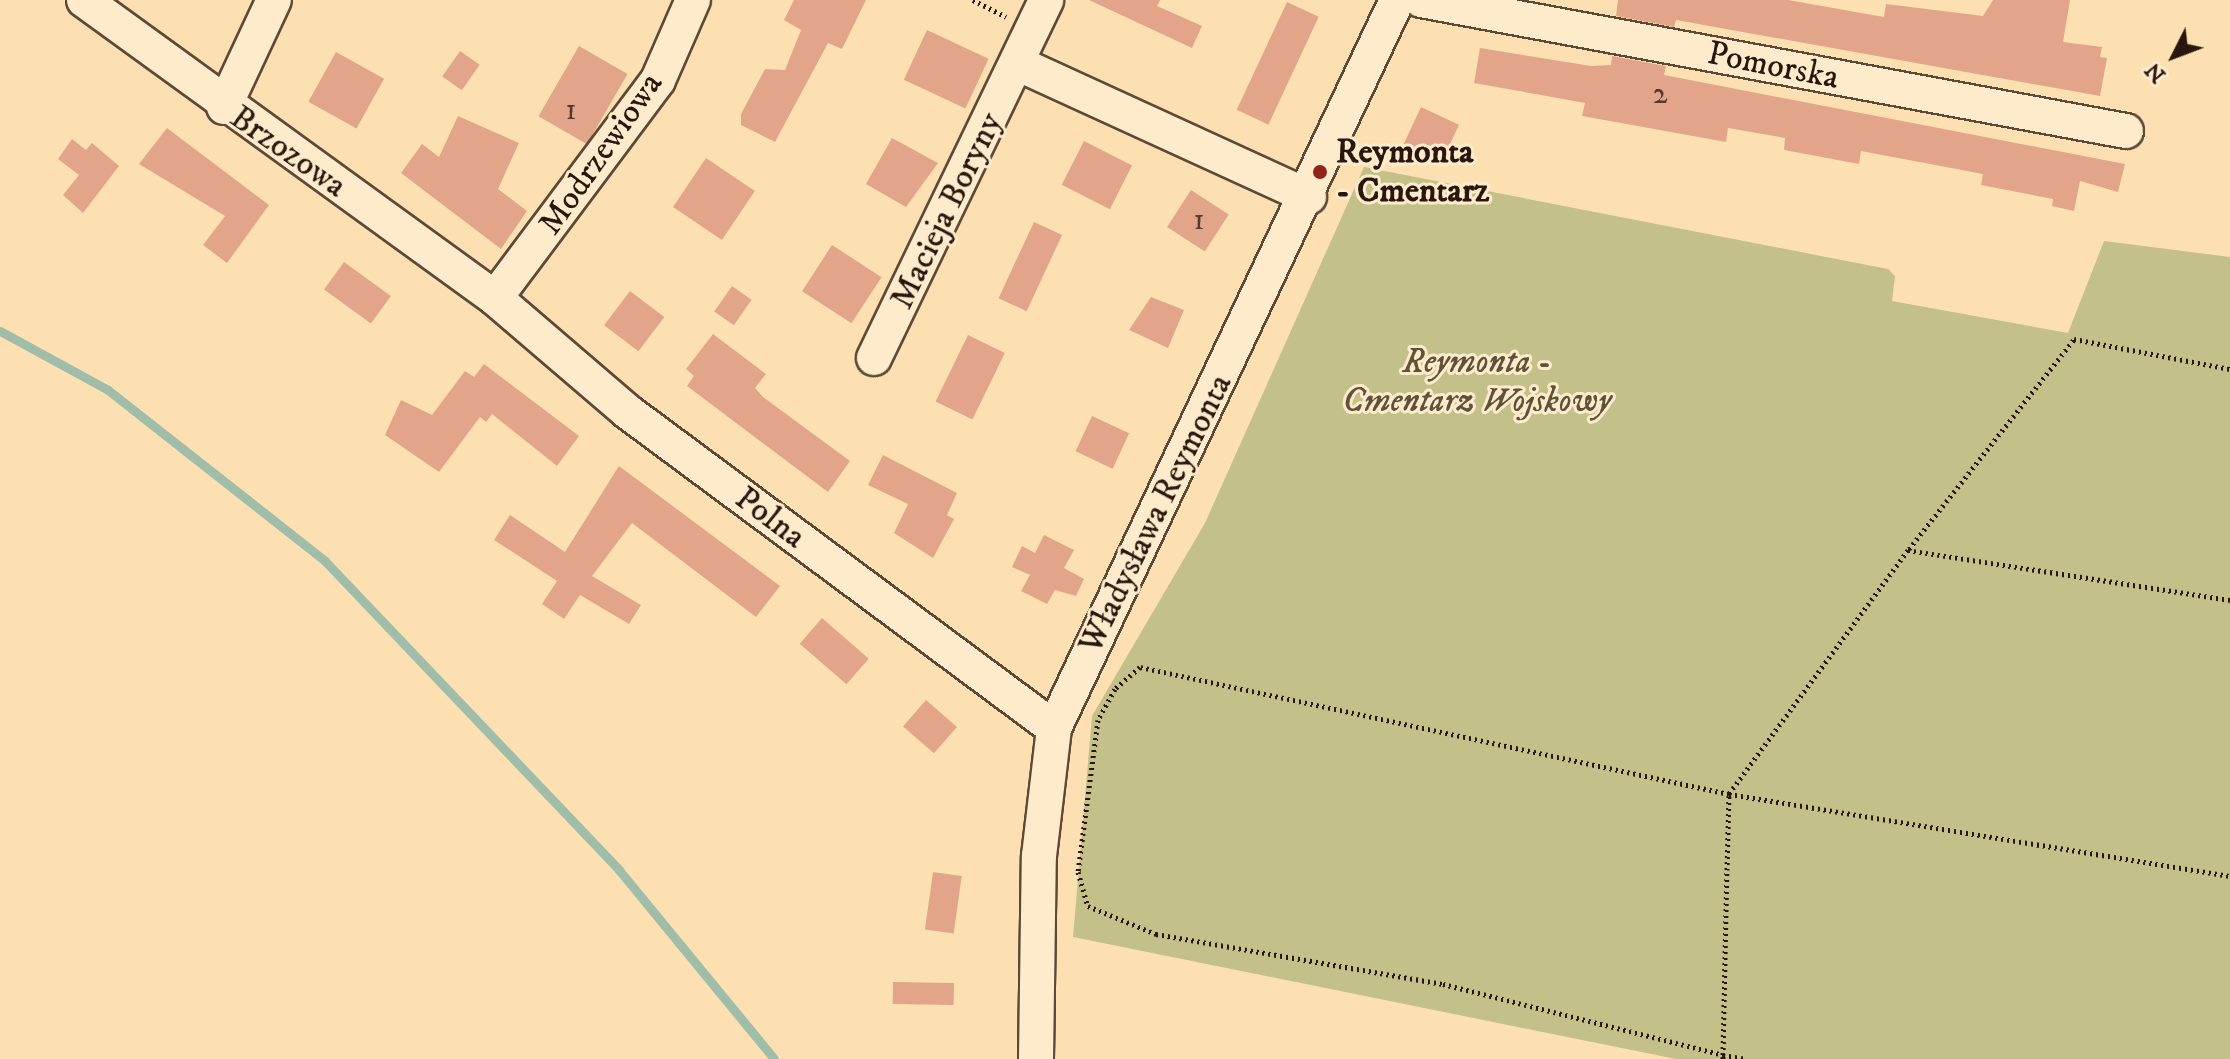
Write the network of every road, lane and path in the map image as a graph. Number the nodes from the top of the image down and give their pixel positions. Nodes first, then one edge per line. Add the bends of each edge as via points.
1 (84, 0) edge
2 (274, 0) edge
3 (693, 0) edge
4 (1046, 0) edge
5 (1397, 0) edge
6 (1421, 0) edge
7 (1019, 64) junction
8 (224, 107) junction
9 (2126, 131) dead end
10 (1309, 197) junction
11 (495, 298) junction
12 (874, 358) dead end
13 (2230, 369) edge
14 (1908, 550) junction
15 (2230, 600) edge
16 (1054, 728) junction
17 (1729, 794) junction
18 (2230, 876) edge
19 (1723, 1057) edge
20 (1036, 1059) edge
21 (1746, 1059) edge

1 - 8 street, Brzozowa
2 - 8 street
3 - 11 street, Modrzewiowa via 658,80
4 - 7 street, Macieja Boryny
5 - 10 street, Władysława Reymonta
6 - 9 street, Pomorska
7 - 10 street
7 - 12 street, Macieja Boryny
8 - 11 street, Brzozowa
10 - 16 street, Władysława Reymonta
11 - 16 street, Polna via 628,412
13 - 14 path via 2074,339
14 - 15 path
14 - 17 path
16 - 20 street, Władysława Reymonta via 1039,856
17 - 18 path
17 - 19 path
17 - 19 path via 1140,667 1098,720 1078,872 1088,906 1156,934 1443,984
19 - 21 path

